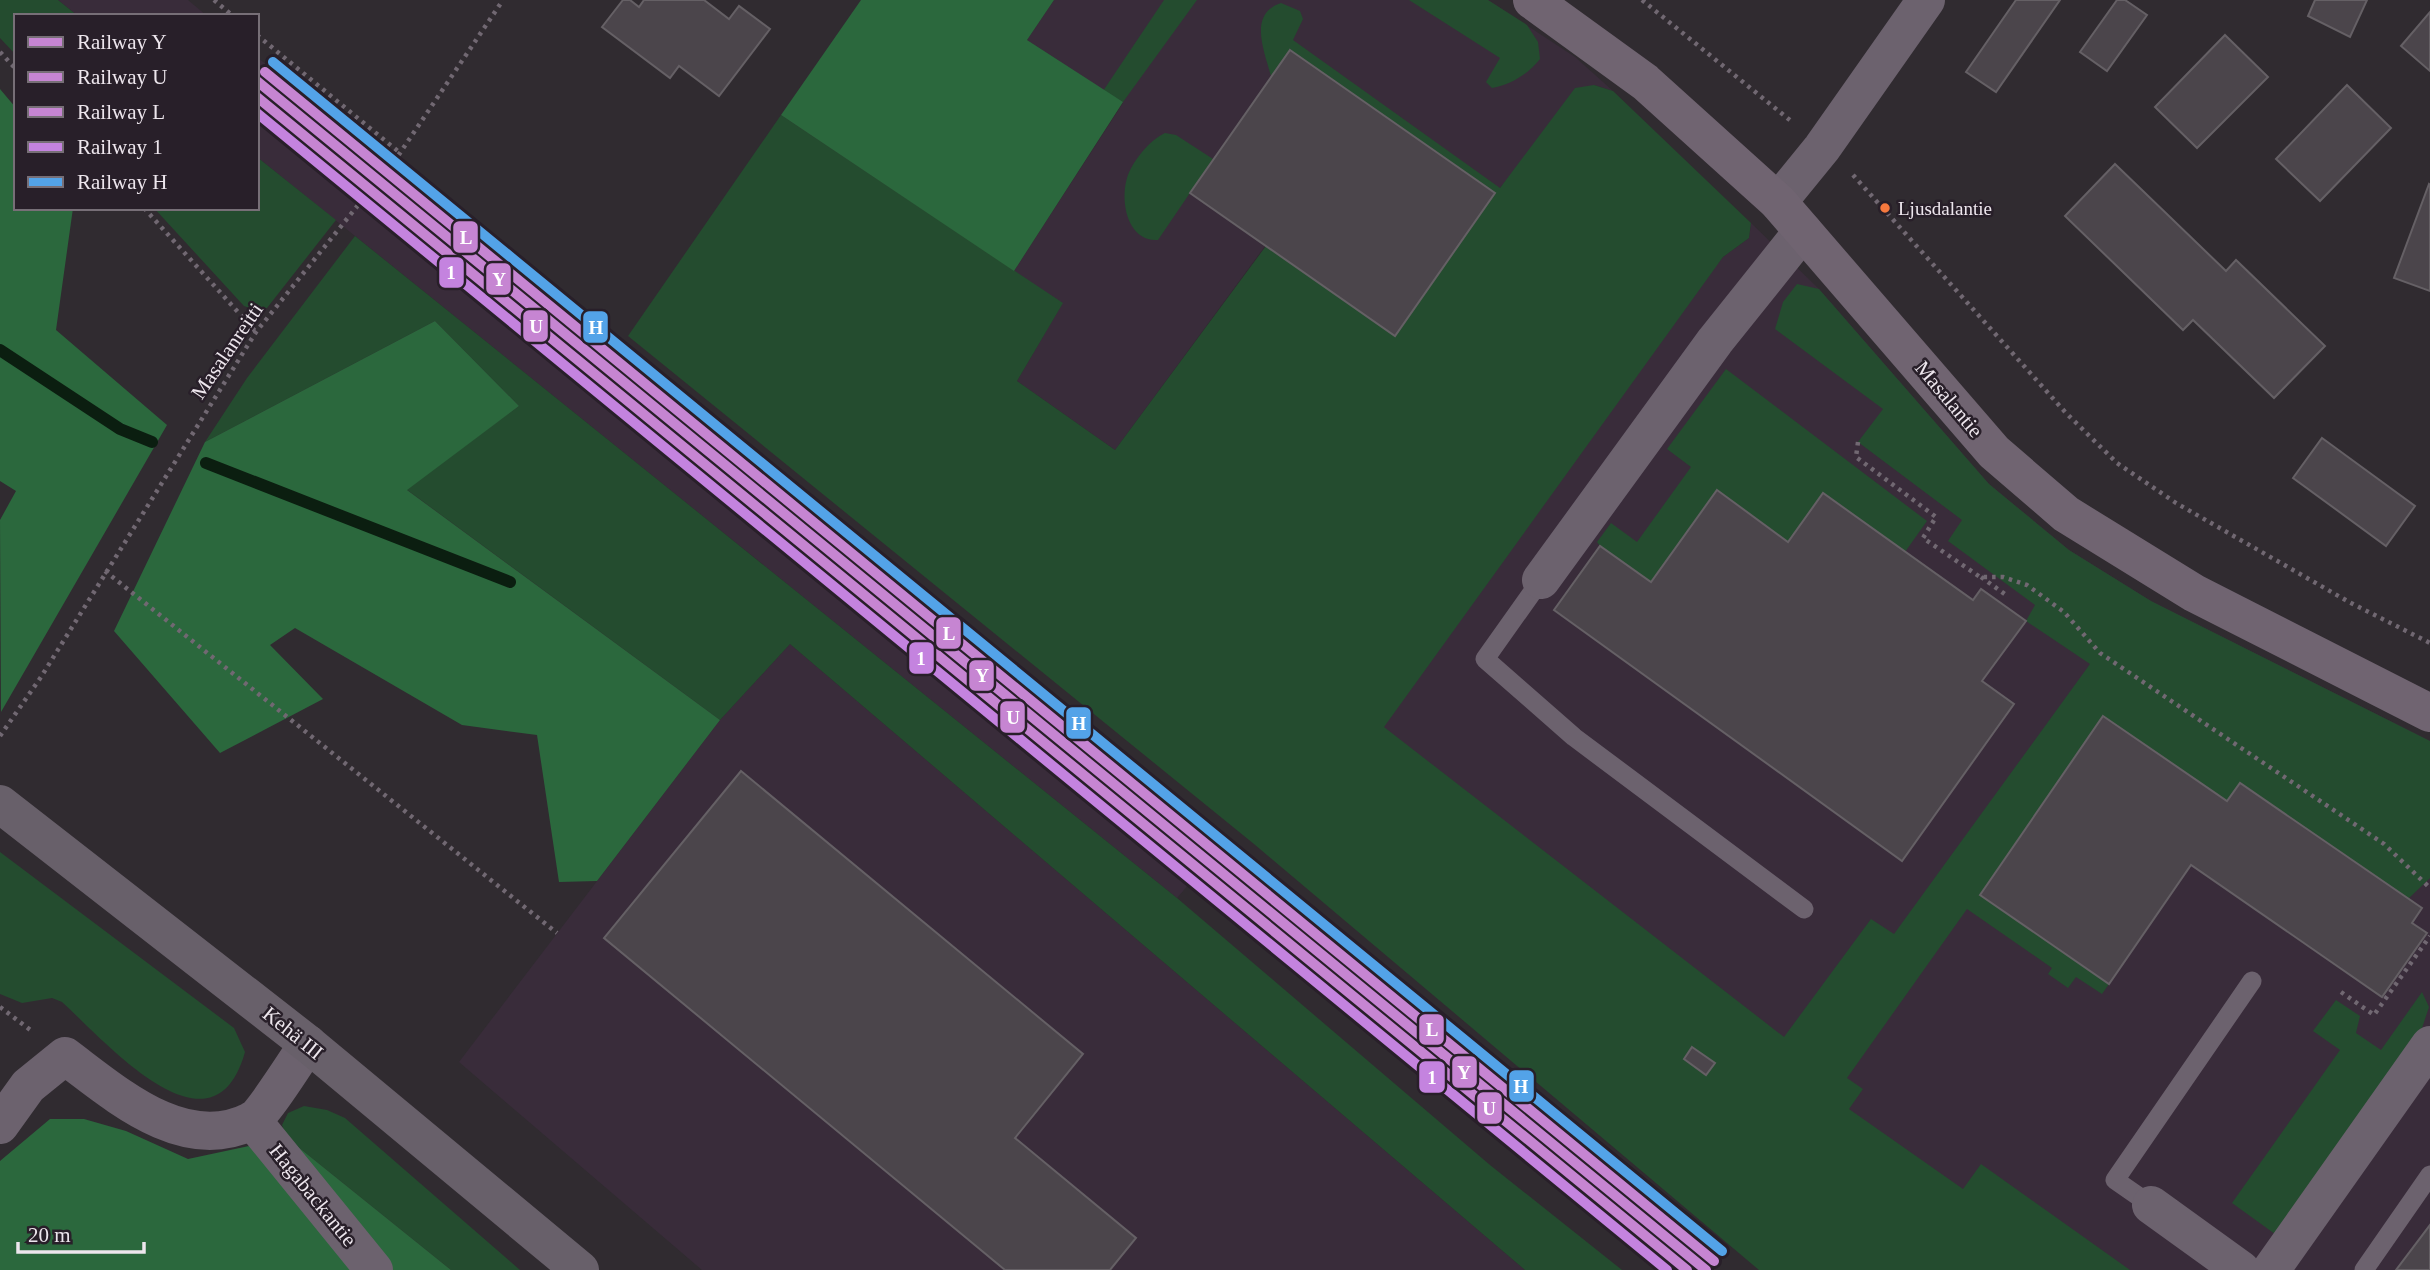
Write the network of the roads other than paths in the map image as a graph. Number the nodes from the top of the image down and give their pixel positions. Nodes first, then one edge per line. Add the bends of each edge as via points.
1 (1532, 0) edge
2 (1926, 0) edge
3 (1778, 202) junction
4 (1803, 231) junction
5 (1541, 580) joint
6 (2430, 713) edge
7 (0, 804) edge
8 (1804, 909) dead end
9 (2252, 981) dead end
10 (308, 1044) junction
11 (2430, 1045) edge
12 (252, 1120) junction
13 (0, 1125) edge
14 (2430, 1175) edge
15 (2151, 1205) joint
16 (374, 1270) edge
17 (580, 1270) edge
18 (2241, 1270) edge
19 (2271, 1270) edge
20 (2364, 1270) edge

1 - 3 street, Masalantie via 1645,82
2 - 3 street via 1822,148
3 - 4 street, Masalantie
4 - 5 street via 1715,341
4 - 6 street, Masalantie via 1994,452 2066,514 2194,593
5 - 8 lane via 1485,659 1574,737
7 - 10 highway, Kehä III
9 - 15 lane via 2115,1180
10 - 12 street
10 - 17 highway, Kehä III
11 - 19 street
12 - 13 street via 203,1133 171,1125 65,1056 28,1086
12 - 16 street, Hagabackantie
14 - 20 lane
15 - 18 street

